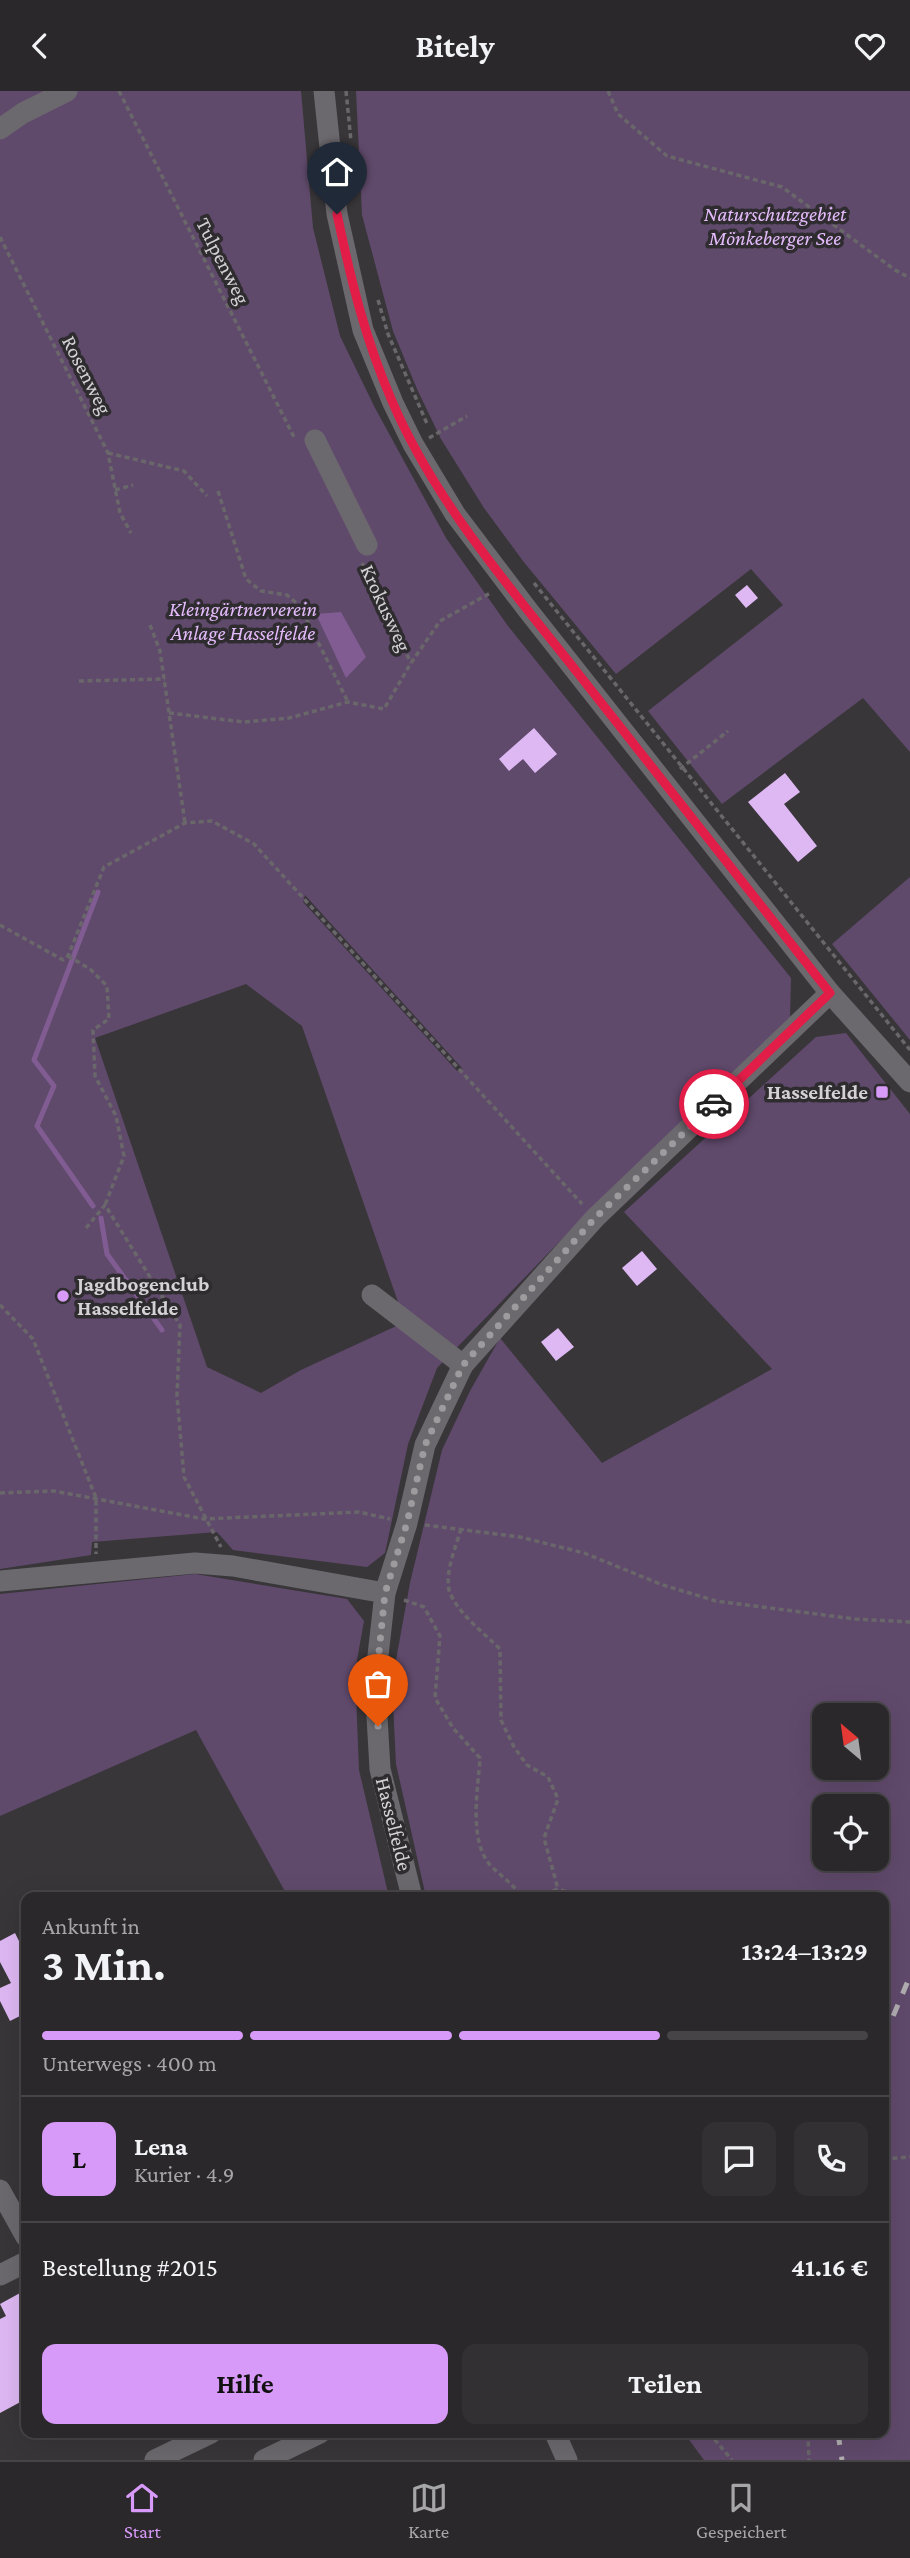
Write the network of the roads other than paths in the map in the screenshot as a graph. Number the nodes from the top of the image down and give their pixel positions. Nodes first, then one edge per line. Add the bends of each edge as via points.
1 (67, 91) edge
2 (324, 91) edge
3 (0, 129) edge
4 (307, 443) road end
5 (367, 545) road end
6 (830, 993) junction
7 (910, 1082) edge
8 (372, 1296) dead end
9 (463, 1365) junction
10 (0, 1581) edge
11 (385, 1593) junction
12 (411, 1892) edge
13 (0, 2190) edge
14 (21, 2228) edge
15 (21, 2264) edge
16 (0, 2275) edge
17 (201, 2438) edge
18 (310, 2438) edge
19 (557, 2438) edge
20 (155, 2460) edge
21 (264, 2460) edge
22 (567, 2460) edge

1 - 3 street
2 - 6 street via 337,214 363,330 393,403 423,440 455,514
4 - 5 street, Krokusweg
6 - 7 street
6 - 9 street, Hasselfelde via 595,1218
8 - 9 street
9 - 11 street, Hasselfelde via 425,1445
10 - 11 street via 195,1563
11 - 12 street, Hasselfelde via 376,1682 380,1769
13 - 14 street
15 - 16 street
17 - 20 street
18 - 21 street
19 - 22 street

